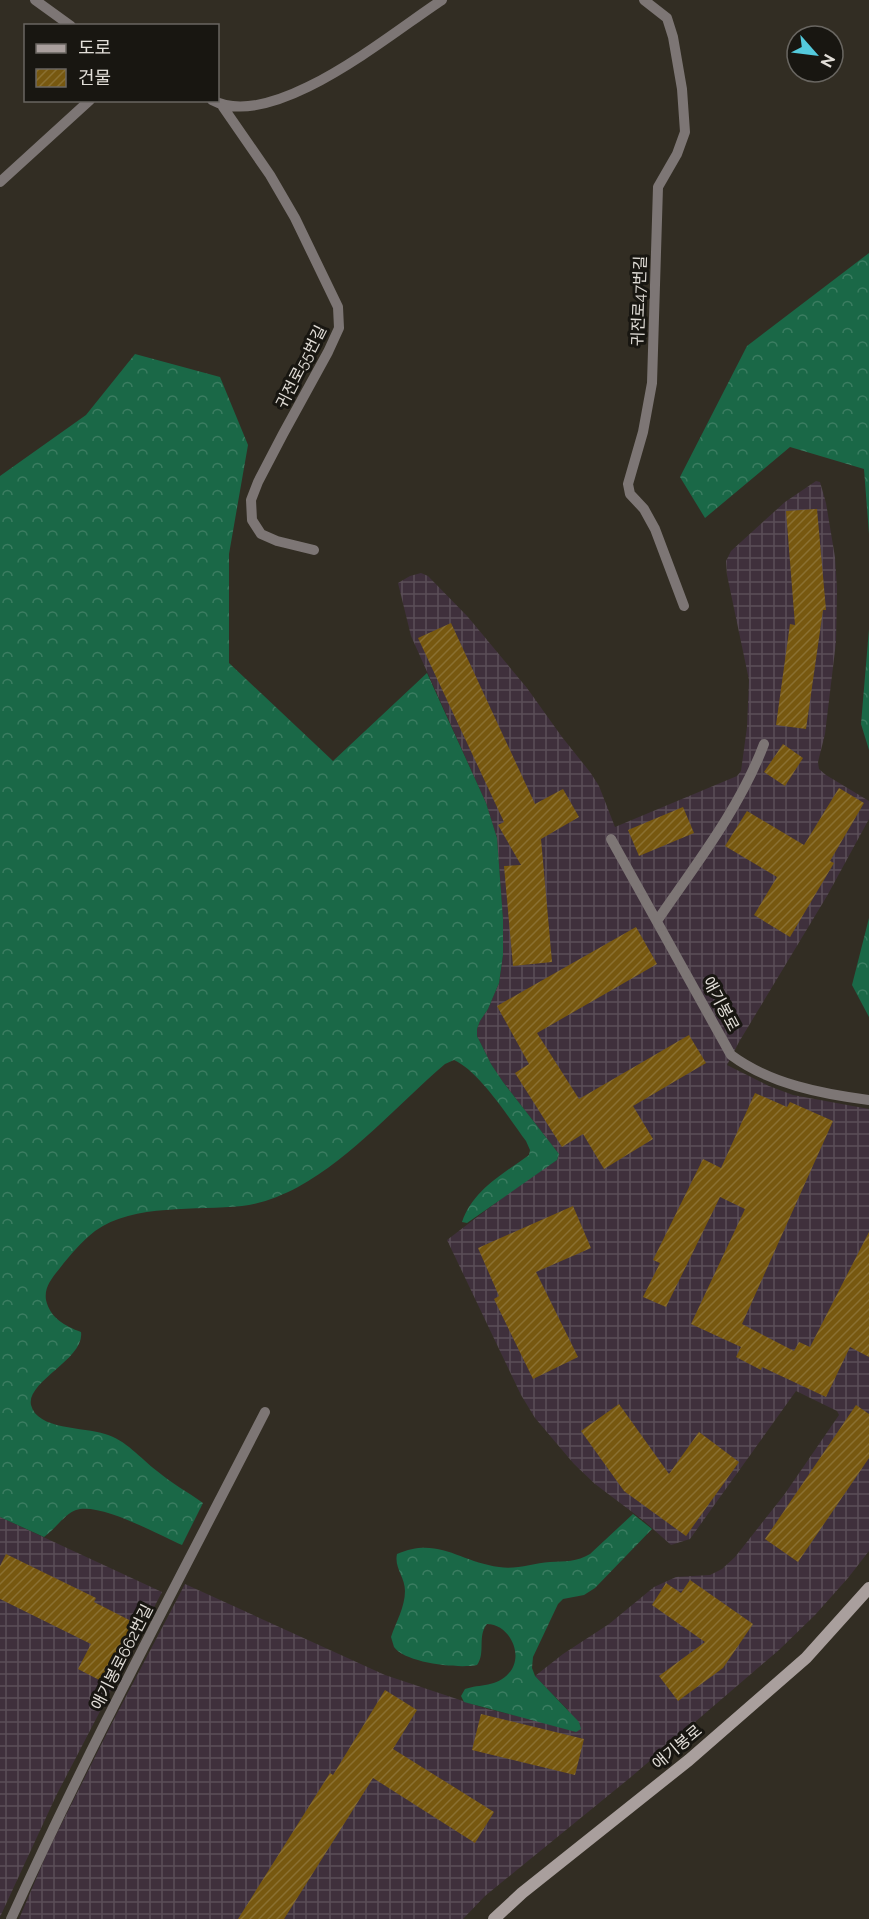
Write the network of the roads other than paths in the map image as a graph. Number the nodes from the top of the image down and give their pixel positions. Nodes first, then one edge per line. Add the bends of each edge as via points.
1 (35, 0) edge
2 (442, 0) edge
3 (644, 0) edge
4 (68, 24) edge
5 (88, 102) edge
6 (216, 102) edge
7 (223, 106) junction
8 (0, 182) edge
9 (314, 550) dead end
10 (684, 606) dead end
11 (764, 744) dead end
12 (611, 839) dead end
13 (657, 921) junction
14 (869, 1100) edge
15 (266, 1412) dead end
16 (869, 1588) edge
17 (11, 1919) edge
18 (494, 1919) edge

1 - 4 lane
2 - 7 lane, 귀전로55번길 via 386,39 288,97 257,106
3 - 10 lane, 귀전로47번길 via 667,18 673,37 685,132 658,187 652,383 628,484 630,494 655,529
5 - 8 lane
6 - 7 lane, 귀전로55번길
7 - 9 lane, 귀전로55번길 via 295,218 338,307 339,328 251,500 252,520 261,534
11 - 13 lane via 738,801
12 - 13 lane, 애기봉로
13 - 14 lane, 애기봉로 via 731,1055 786,1083
15 - 17 lane, 애기봉로662번길 via 115,1702
16 - 18 main road, 애기봉로 via 806,1658 689,1760

